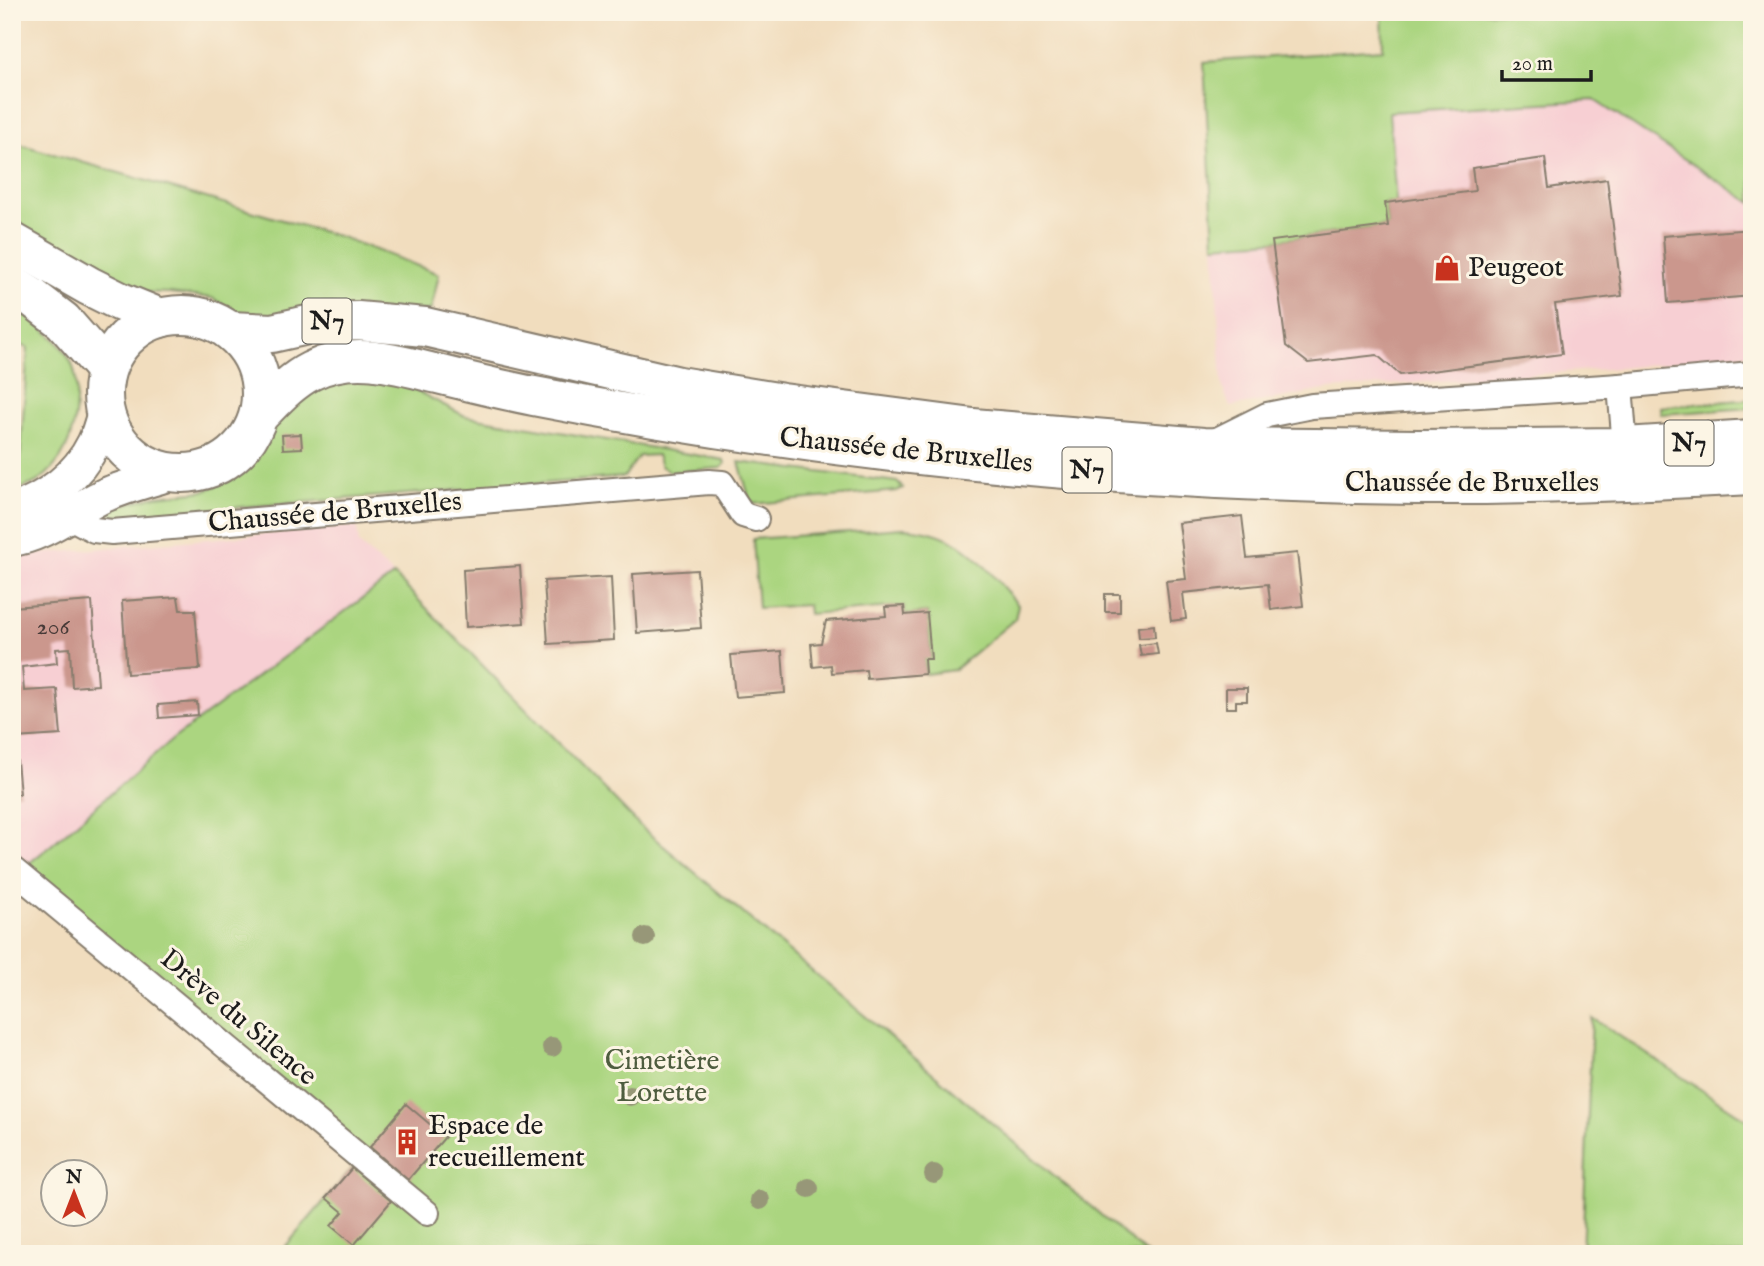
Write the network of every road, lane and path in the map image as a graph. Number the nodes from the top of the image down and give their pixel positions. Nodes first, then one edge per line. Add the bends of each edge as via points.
1 (12, 242) edge
2 (12, 285) edge
3 (160, 318) junction
4 (230, 331) junction
5 (106, 370) junction
6 (1752, 374) edge
7 (1620, 386) junction
8 (105, 412) junction
9 (259, 415) junction
10 (1752, 439) edge
11 (1203, 447) junction
12 (1623, 464) junction
13 (172, 473) junction
14 (1752, 475) edge
15 (12, 511) edge
16 (68, 516) junction
17 (756, 519) dead end
18 (12, 539) edge
19 (12, 869) edge
20 (427, 1213) dead end

1 - 3 highway via 89,286
2 - 5 highway via 63,321
3 - 4 highway via 208,319
3 - 5 highway via 127,337
4 - 9 highway via 254,359 262,396
4 - 11 highway, Chaussée de Bruxelles / N7 via 272,333 321,322 358,321 425,327 679,386 973,428
5 - 8 highway
6 - 7 street
7 - 11 street via 1312,407 1267,415
7 - 12 street, Chaussée de Bruxelles
8 - 13 highway via 111,430 129,453
8 - 15 street via 94,443 75,472 47,495
9 - 12 highway, Chaussée de Bruxelles / N7 via 310,371 338,361 367,359 632,415 951,458 1231,480 1418,485
9 - 13 highway via 242,447 222,463 198,472
10 - 12 highway, Chaussée de Bruxelles / N7
11 - 12 highway, Chaussée de Bruxelles / N7 via 1419,449
12 - 14 highway, Chaussée de Bruxelles / N7
13 - 16 street via 107,494
16 - 17 street, Chaussée de Bruxelles via 94,530 111,532 709,482 722,483 743,515
16 - 18 street
19 - 20 street, Drève du Silence

